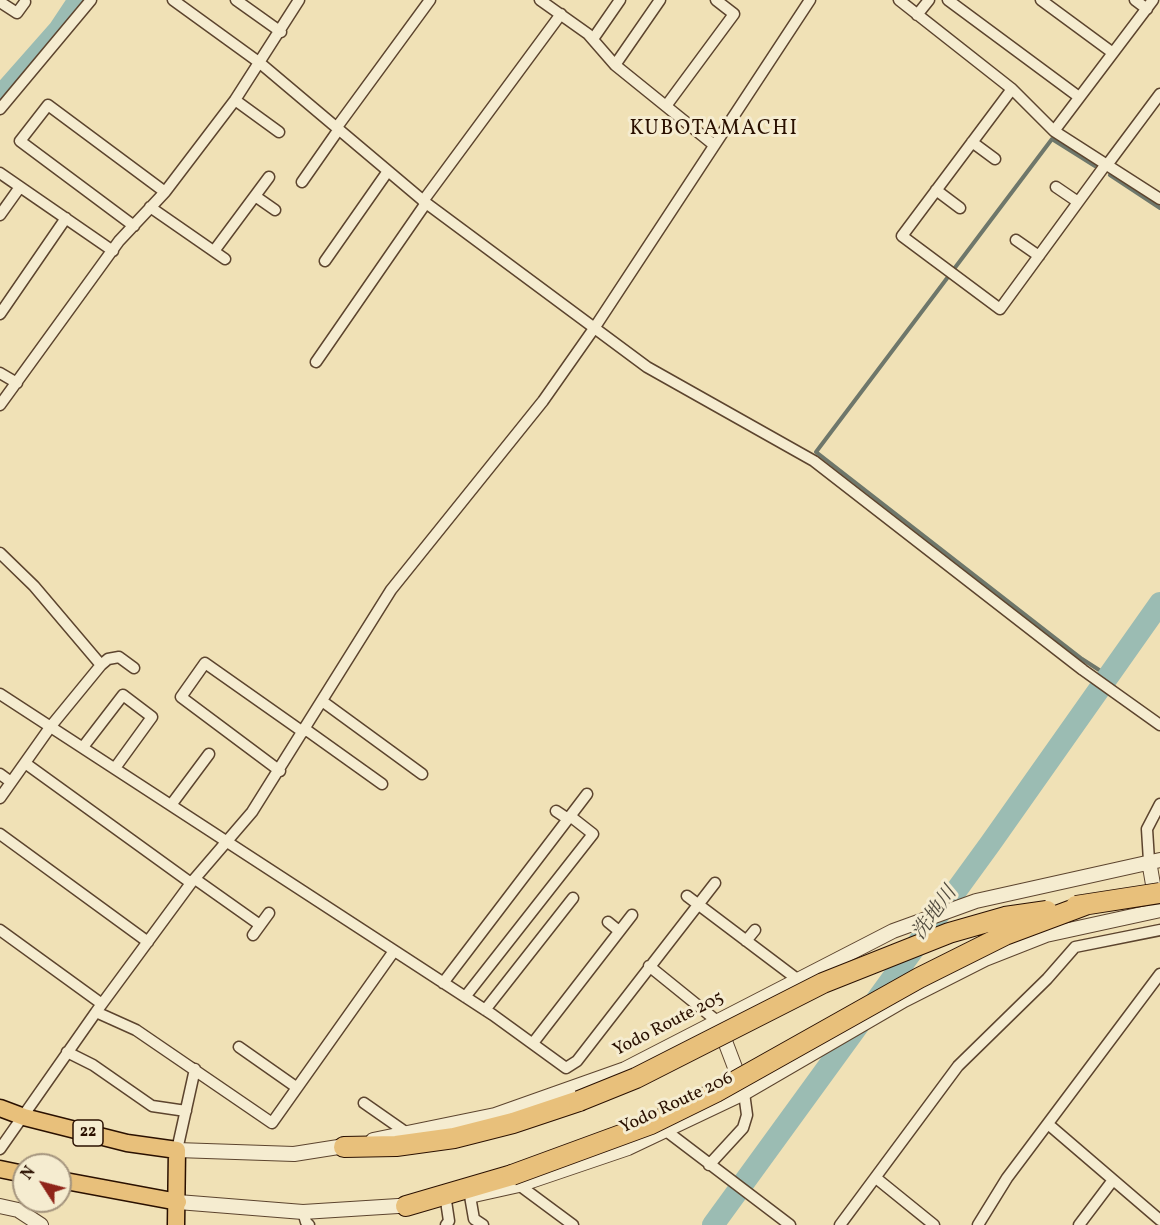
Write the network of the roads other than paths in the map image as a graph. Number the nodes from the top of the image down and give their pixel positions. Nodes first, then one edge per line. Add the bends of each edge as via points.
1 (91, 0) edge
2 (173, 0) edge
3 (236, 0) edge
4 (299, 0) edge
5 (430, 0) edge
6 (540, 0) edge
7 (620, 0) edge
8 (660, 0) edge
9 (717, 0) edge
10 (810, 0) edge
11 (899, 0) edge
12 (929, 0) edge
13 (948, 0) edge
14 (1041, 0) edge
15 (1135, 0) edge
16 (0, 2) edge
17 (25, 2) dead end
18 (554, 4) edge
19 (1150, 4) edge
20 (561, 14) junction
21 (917, 15) junction
22 (281, 32) junction
23 (593, 39) junction
24 (1113, 53) junction
25 (260, 63) junction
26 (615, 66) junction
27 (1012, 89) junction
28 (1160, 94) edge
29 (1079, 98) junction
30 (235, 100) junction
31 (666, 106) junction
32 (0, 109) edge
33 (338, 128) junction
34 (1054, 131) junction
35 (279, 132) dead end
36 (972, 142) junction
37 (714, 145) junction
38 (995, 159) dead end
39 (1106, 165) junction
40 (388, 171) junction
41 (0, 173) edge
42 (269, 177) dead end
43 (302, 182) dead end
44 (20, 186) junction
45 (1056, 186) dead end
46 (936, 190) junction
47 (165, 192) junction
48 (255, 196) junction
49 (1160, 199) edge
50 (424, 202) junction
51 (1078, 202) junction
52 (150, 207) junction
53 (960, 208) dead end
54 (275, 210) dead end
55 (0, 215) edge
56 (66, 218) junction
57 (134, 226) junction
58 (1016, 240) dead end
59 (112, 251) junction
60 (214, 251) junction
61 (1039, 256) junction
62 (225, 259) dead end
63 (325, 261) dead end
64 (0, 314) edge
65 (595, 327) junction
66 (316, 362) dead end
67 (0, 373) edge
68 (17, 383) junction
69 (0, 405) edge
70 (0, 553) edge
71 (101, 665) junction
72 (134, 668) dead end
73 (0, 694) edge
74 (322, 701) junction
75 (1160, 725) edge
76 (51, 726) junction
77 (304, 731) junction
78 (83, 747) junction
79 (209, 754) dead end
80 (25, 763) junction
81 (115, 768) junction
82 (280, 771) junction
83 (0, 774) edge
84 (416, 774) dead end
85 (11, 782) junction
86 (382, 784) dead end
87 (587, 794) dead end
88 (0, 798) edge
89 (1160, 804) edge
90 (171, 805) junction
91 (556, 811) dead end
92 (569, 818) junction
93 (0, 834) edge
94 (226, 841) junction
95 (1154, 861) edge
96 (514, 868) dead end
97 (524, 876) junction
98 (193, 881) junction
99 (715, 883) dead end
100 (687, 896) dead end
101 (573, 898) dead end
102 (698, 904) junction
103 (1088, 904) junction
104 (1159, 909) edge
105 (269, 913) dead end
106 (632, 915) dead end
107 (608, 922) dead end
108 (260, 925) junction
109 (0, 930) edge
110 (468, 930) dead end
111 (755, 930) dead end
112 (1160, 930) edge
113 (619, 931) junction
114 (253, 935) dead end
115 (477, 937) junction
116 (746, 941) junction
117 (148, 942) junction
118 (647, 947) dead end
119 (394, 951) junction
120 (657, 956) junction
121 (649, 966) junction
122 (1160, 974) edge
123 (797, 979) junction
124 (565, 980) dead end
125 (443, 983) junction
126 (576, 987) junction
127 (465, 997) junction
128 (99, 1008) junction
129 (485, 1010) junction
130 (717, 1021) junction
131 (533, 1043) junction
132 (239, 1047) dead end
133 (67, 1052) junction
134 (195, 1069) junction
135 (296, 1087) junction
136 (744, 1093) junction
137 (364, 1103) dead end
138 (0, 1108) edge
139 (186, 1111) junction
140 (24, 1117) junction
141 (1048, 1124) junction
142 (665, 1130) junction
143 (407, 1133) junction
144 (345, 1147) junction
145 (0, 1149) edge
146 (177, 1150) junction
147 (709, 1165) junction
148 (876, 1178) junction
149 (516, 1180) junction
150 (1113, 1180) junction
151 (72, 1182) edge
152 (470, 1196) junction
153 (446, 1201) junction
154 (178, 1202) junction
155 (0, 1206) edge
156 (406, 1206) junction
157 (572, 1209) dead end
158 (306, 1219) edge
159 (1160, 1220) edge
160 (569, 1222) edge
161 (41, 1225) edge
162 (176, 1225) edge
163 (446, 1225) edge
164 (483, 1225) edge
165 (790, 1225) edge
166 (840, 1225) edge
167 (934, 1225) edge
168 (978, 1225) edge
169 (1079, 1225) edge

1 - 32 street
2 - 25 street
3 - 22 street
4 - 22 street
5 - 33 street
6 - 18 street
7 - 23 street
8 - 26 street
9 - 31 street via 734,14
10 - 37 street
11 - 21 street
12 - 21 street
13 - 29 street
14 - 24 street
15 - 19 street
16 - 17 street via 17,13
18 - 20 street
19 - 24 street
20 - 23 street
20 - 50 street
21 - 27 street
22 - 25 street
23 - 26 street
24 - 29 street
25 - 30 street
25 - 33 street
26 - 31 street
27 - 34 street
27 - 36 street
28 - 39 street
29 - 34 street
30 - 35 street
30 - 47 street
31 - 37 street
33 - 40 street
33 - 43 street
34 - 39 street
36 - 38 street
36 - 46 street
37 - 65 street
39 - 49 street
39 - 51 street
40 - 50 street
40 - 63 street
41 - 44 street
42 - 48 street
44 - 55 street
44 - 56 street
45 - 51 street
46 - 53 street
46 - 61 street via 902,236 1000,309
47 - 52 street
47 - 57 street via 48,105 20,141
48 - 54 street
48 - 60 street
50 - 65 street
50 - 66 street
51 - 61 street
52 - 57 street
52 - 60 street
56 - 59 street
56 - 64 street
57 - 59 street
58 - 61 street
59 - 68 street
60 - 62 street
65 - 74 street via 543,401 391,590
65 - 75 street via 663,377 814,461 1086,673
67 - 68 street
68 - 69 street
70 - 71 street via 34,586
71 - 72 street via 119,657
71 - 76 street
73 - 76 street
74 - 77 street
74 - 84 street
76 - 78 street
76 - 80 street
77 - 82 street
77 - 82 street via 205,663 181,697
77 - 86 street
78 - 81 street
78 - 81 street via 123,695 153,717
79 - 90 street
80 - 85 street
80 - 98 street
81 - 90 street
82 - 94 street
83 - 85 street
85 - 88 street
87 - 92 street
89 - 95 street via 1146,829
90 - 94 street
91 - 92 street
92 - 97 street
92 - 127 street via 592,834
93 - 117 street
94 - 98 street
94 - 119 street
95 - 104 street
95 - 123 street, Yodo Route 205 via 976,901 904,927
96 - 97 street
97 - 115 street
98 - 108 street
98 - 117 street
99 - 102 street
100 - 102 street
101 - 129 street
102 - 116 street
102 - 120 street
103 - 104 highway, bridge
103 - 144 highway, bridge via 1005,917 949,933 822,983 636,1078 513,1123 453,1138 396,1146
103 - 149 highway, bridge via 1005,935 651,1124
104 - 136 street, Yodo Route 206 via 1046,935 985,959 904,1000
105 - 108 street
106 - 113 street
107 - 113 street
108 - 114 street
109 - 128 street
110 - 115 street
111 - 116 street
112 - 148 street via 1075,947 958,1066
113 - 126 street
115 - 125 street
116 - 123 street
117 - 128 street
118 - 120 street
119 - 125 street
119 - 135 street
120 - 121 street
121 - 130 street
121 - 131 street via 577,1061 566,1068
122 - 141 street
123 - 130 street, Yodo Route 205
124 - 126 street
125 - 127 street
126 - 131 street
127 - 129 street
128 - 133 street
128 - 134 street
129 - 131 street
130 - 136 street
130 - 143 street, Yodo Route 205 via 625,1069 563,1093 495,1115
132 - 135 street
133 - 139 street via 152,1106
133 - 140 street
134 - 135 street via 272,1123
134 - 139 street
136 - 142 street, Yodo Route 206
136 - 147 street via 747,1115 742,1128
137 - 143 street
138 - 140 main road, 22
139 - 146 street
140 - 145 street
140 - 146 main road, 22 via 127,1143
141 - 150 street
141 - 168 street
142 - 147 street
142 - 149 street, Yodo Route 206 via 628,1148
143 - 144 street, Yodo Route 205
144 - 146 street, Yodo Route 205 via 294,1154
146 - 154 main road
147 - 165 street
148 - 166 street
148 - 167 street
149 - 152 street, Yodo Route 206
149 - 156 highway
149 - 160 street
150 - 159 street
150 - 169 street
151 - 154 main road
152 - 153 street, Yodo Route 206
152 - 164 street via 474,1219
153 - 156 street, Yodo Route 206
153 - 163 street
154 - 158 street, Yodo Route 206
154 - 162 main road
155 - 161 street via 18,1210
156 - 158 street, Yodo Route 206
157 - 160 street

